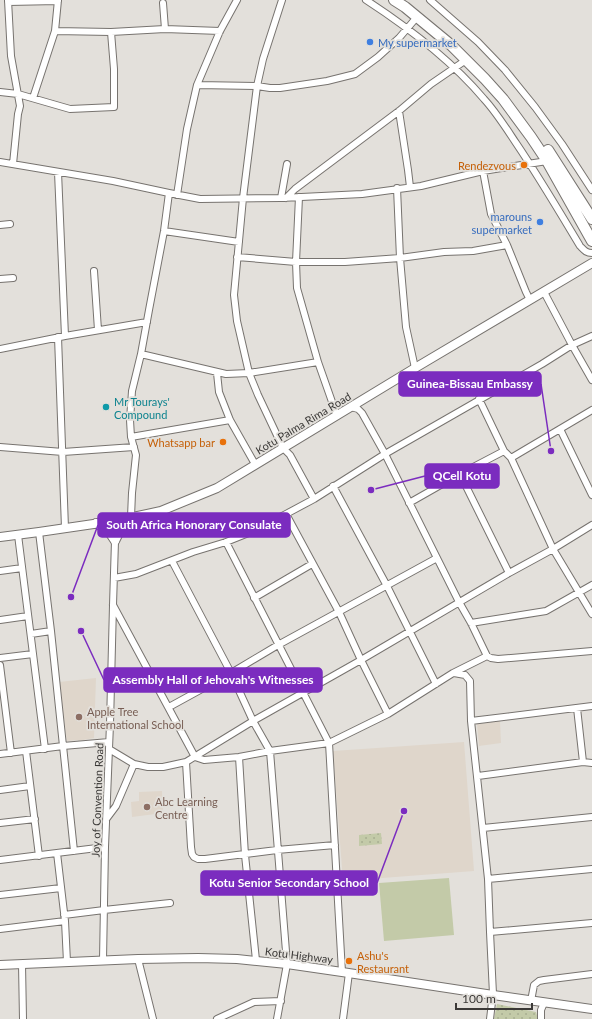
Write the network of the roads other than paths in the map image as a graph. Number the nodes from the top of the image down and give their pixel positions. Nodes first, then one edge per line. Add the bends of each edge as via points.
1 (237, 0) edge
2 (282, 0) edge
3 (366, 0) edge
4 (394, 0) edge
5 (407, 0) edge
6 (430, 0) edge
7 (8, 1) edge
8 (58, 1) edge
9 (163, 3) dead end
10 (417, 17) junction
11 (408, 28) junction
12 (166, 29) junction
13 (220, 31) junction
14 (55, 32) junction
15 (111, 32) junction
16 (466, 60) junction
17 (455, 68) junction
18 (197, 85) junction
19 (257, 86) junction
20 (0, 92) edge
21 (18, 94) junction
22 (33, 98) junction
23 (399, 112) junction
24 (547, 161) junction
25 (0, 162) edge
26 (13, 164) junction
27 (287, 164) dead end
28 (530, 164) junction
29 (483, 171) junction
30 (58, 172) junction
31 (410, 187) junction
32 (396, 188) junction
33 (592, 190) edge
34 (169, 193) junction
35 (177, 195) junction
36 (299, 197) junction
37 (243, 198) junction
38 (283, 198) junction
39 (592, 219) edge
40 (10, 224) dead end
41 (0, 225) edge
42 (164, 231) junction
43 (592, 241) edge
44 (239, 242) junction
45 (507, 245) junction
46 (592, 253) edge
47 (237, 257) junction
48 (400, 258) junction
49 (296, 262) junction
50 (592, 263) edge
51 (94, 271) dead end
52 (12, 278) dead end
53 (0, 279) edge
54 (544, 292) junction
55 (530, 300) junction
56 (147, 322) junction
57 (98, 330) junction
58 (65, 336) junction
59 (592, 336) edge
60 (58, 337) junction
61 (572, 345) junction
62 (0, 349) edge
63 (141, 354) junction
64 (318, 362) junction
65 (415, 368) junction
66 (217, 373) junction
67 (249, 373) junction
68 (592, 380) edge
69 (479, 399) junction
70 (352, 407) junction
71 (592, 410) edge
72 (337, 416) junction
73 (230, 420) junction
74 (560, 429) junction
75 (131, 437) junction
76 (0, 446) edge
77 (134, 447) junction
78 (283, 448) junction
79 (504, 451) junction
80 (63, 452) junction
81 (385, 454) junction
82 (511, 458) junction
83 (255, 464) junction
84 (460, 474) junction
85 (334, 486) junction
86 (592, 495) edge
87 (314, 499) junction
88 (408, 503) junction
89 (286, 514) junction
90 (132, 517) junction
91 (114, 521) junction
92 (96, 523) junction
93 (592, 525) edge
94 (65, 528) junction
95 (39, 532) junction
96 (18, 534) junction
97 (0, 537) edge
98 (115, 541) junction
99 (226, 542) junction
100 (553, 549) junction
101 (437, 558) junction
102 (172, 561) junction
103 (312, 564) junction
104 (22, 568) junction
105 (0, 570) edge
106 (509, 573) junction
107 (114, 578) junction
108 (592, 585) edge
109 (387, 586) junction
110 (579, 592) junction
111 (254, 598) junction
112 (459, 602) junction
113 (114, 606) junction
114 (339, 612) junction
115 (592, 614) edge
116 (28, 616) junction
117 (0, 620) edge
118 (471, 623) junction
119 (51, 631) junction
120 (410, 632) junction
121 (31, 634) junction
122 (278, 645) junction
123 (592, 651) edge
124 (33, 654) junction
125 (486, 656) junction
126 (0, 658) edge
127 (361, 660) junction
128 (0, 665) edge
129 (470, 665) junction
130 (231, 673) junction
131 (453, 673) junction
132 (470, 681) junction
133 (436, 684) junction
134 (304, 693) junction
135 (592, 706) edge
136 (169, 707) junction
137 (577, 708) junction
138 (388, 714) junction
139 (253, 720) junction
140 (472, 721) junction
141 (109, 742) junction
142 (329, 743) junction
143 (63, 746) junction
144 (44, 749) junction
145 (109, 749) junction
146 (26, 751) junction
147 (270, 751) junction
148 (11, 753) junction
149 (0, 754) edge
150 (195, 757) junction
151 (240, 757) junction
152 (186, 762) junction
153 (583, 762) junction
154 (592, 763) edge
155 (134, 764) junction
156 (478, 776) junction
157 (30, 786) junction
158 (0, 790) edge
159 (592, 817) edge
160 (35, 819) junction
161 (106, 819) junction
162 (0, 823) edge
163 (483, 828) junction
164 (335, 845) junction
165 (105, 847) junction
166 (277, 850) junction
167 (74, 851) junction
168 (57, 853) junction
169 (245, 854) junction
170 (39, 856) junction
171 (0, 860) edge
172 (592, 869) edge
173 (488, 879) junction
174 (61, 888) junction
175 (0, 895) edge
176 (170, 903) dead end
177 (104, 910) junction
178 (65, 918) junction
179 (592, 923) edge
180 (0, 929) edge
181 (490, 932) junction
182 (138, 959) junction
183 (103, 960) junction
184 (256, 960) junction
185 (68, 962) junction
186 (22, 964) junction
187 (287, 964) junction
188 (0, 965) edge
189 (346, 972) junction
190 (592, 974) edge
191 (493, 995) junction
192 (281, 1001) junction
193 (531, 1001) junction
194 (544, 1003) junction
195 (592, 1010) edge
196 (225, 1017) edge
197 (23, 1019) edge
198 (153, 1019) edge
199 (217, 1019) edge
200 (278, 1019) edge
201 (343, 1019) edge
202 (490, 1019) edge
203 (541, 1019) edge

1 - 13 street
2 - 19 street
3 - 11 street
4 - 10 main road
5 - 39 main road via 455,40 508,95 537,133
6 - 33 street via 478,42 509,75 535,107
7 - 8 street
7 - 21 street via 11,56
8 - 14 street
9 - 12 street
10 - 11 street
10 - 16 main road
11 - 17 street
11 - 19 street via 378,57 355,74 286,88
12 - 13 street
12 - 15 street
13 - 18 street
14 - 15 street
14 - 22 street
15 - 22 street via 114,107 70,109
16 - 17 street
16 - 24 main road via 503,99
17 - 23 street via 431,84
17 - 28 street via 485,99
18 - 19 street
18 - 35 street
19 - 37 street
20 - 21 street
21 - 22 street
21 - 26 street via 20,106
23 - 31 street
23 - 38 street
24 - 28 street
24 - 43 main road
25 - 26 street
26 - 30 street
27 - 38 street
28 - 29 street
28 - 46 street via 580,246 584,251
29 - 31 street
29 - 45 street via 491,214
30 - 34 street
30 - 58 street
31 - 32 street
32 - 36 street via 362,194
32 - 48 street
34 - 35 street
34 - 42 street
35 - 37 street via 200,199
36 - 38 street
36 - 49 street
37 - 38 street
37 - 44 street
40 - 41 street
42 - 44 street
42 - 56 street
44 - 47 street
45 - 48 street
45 - 55 street
47 - 49 street
47 - 67 street via 234,295
48 - 49 street
48 - 65 street via 406,327
49 - 64 street via 297,288
50 - 54 street, Kotu Palma Rima Road
51 - 57 street
52 - 53 street
54 - 55 street, Kotu Palma Rima Road
54 - 61 street
55 - 65 street, Kotu Palma Rima Road
56 - 57 street
56 - 63 street
57 - 58 street
58 - 60 street
59 - 61 street
60 - 62 street
60 - 80 street
61 - 68 street
61 - 69 street
63 - 66 street
63 - 75 street via 132,391
64 - 67 street
64 - 72 street
65 - 70 street, Kotu Palma Rima Road
66 - 67 street
66 - 73 street via 219,392
67 - 78 street
69 - 79 street
69 - 81 street
70 - 72 street, Kotu Palma Rima Road
70 - 81 street via 362,412
71 - 74 street
72 - 78 street, Kotu Palma Rima Road
73 - 75 street
73 - 83 street
74 - 82 street
74 - 86 street
75 - 77 street
76 - 80 street
77 - 80 street
77 - 90 street via 136,455
78 - 83 street, Kotu Palma Rima Road
78 - 87 street via 290,455
79 - 82 street
79 - 84 street
80 - 94 street
81 - 85 street
81 - 88 street
82 - 100 street
83 - 90 street, Kotu Palma Rima Road via 217,488 195,498 161,511
84 - 88 street
84 - 106 street
85 - 87 street
85 - 109 street
87 - 89 street
88 - 101 street
89 - 99 street
89 - 103 street
90 - 91 street, Kotu Palma Rima Road
90 - 98 street
91 - 92 street, Kotu Palma Rima Road
91 - 98 street, Joy of Convention Road
92 - 94 street, Kotu Palma Rima Road
92 - 98 street via 109,532
93 - 100 street
94 - 95 street, Kotu Palma Rima Road
95 - 96 street, Kotu Palma Rima Road
95 - 119 street
96 - 97 street, Kotu Palma Rima Road
96 - 104 street
98 - 107 street, Joy of Convention Road
99 - 102 street
99 - 111 street
100 - 106 street
100 - 110 street
101 - 109 street
101 - 112 street
102 - 107 street via 136,574
102 - 130 street
103 - 111 street
103 - 114 street
104 - 105 street
104 - 116 street
106 - 112 street
107 - 113 street, Joy of Convention Road
108 - 110 street
109 - 114 street
109 - 120 street
110 - 115 street
110 - 118 street via 546,612
111 - 122 street
112 - 118 street
112 - 120 street
113 - 136 street
113 - 141 street, Joy of Convention Road
114 - 122 street
114 - 127 street
116 - 117 street
116 - 121 street
118 - 125 street
119 - 121 street
119 - 143 street
120 - 127 street
120 - 133 street
121 - 124 street
122 - 130 street
122 - 134 street
123 - 125 street via 498,659
124 - 126 street
124 - 144 street
125 - 129 street
127 - 134 street
127 - 138 street
128 - 148 street
129 - 131 street
129 - 132 street
130 - 136 street
130 - 139 street
131 - 132 street via 465,676
131 - 133 street
132 - 140 street
133 - 138 street
134 - 139 street
134 - 142 street
135 - 137 street
136 - 150 street
137 - 140 street
137 - 153 street
138 - 142 street
139 - 147 street
139 - 150 street
140 - 156 street
141 - 143 street
141 - 145 street, Joy of Convention Road
142 - 147 street
142 - 164 street
143 - 144 street
143 - 167 street
144 - 146 street
145 - 155 street
145 - 161 street, Joy of Convention Road
146 - 148 street
146 - 157 street
147 - 151 street
147 - 166 street
148 - 149 street
150 - 151 street via 204,760
150 - 152 street
151 - 169 street
152 - 155 street via 163,767
152 - 169 street via 191,847 194,858 209,859
153 - 154 street
153 - 156 street
155 - 161 street via 116,806
156 - 163 street
157 - 158 street
157 - 160 street
159 - 163 street
160 - 162 street
160 - 170 street
161 - 165 street, Joy of Convention Road
163 - 173 street
164 - 166 street
164 - 189 street
165 - 167 street
165 - 177 street, Joy of Convention Road
166 - 169 street
166 - 187 street
167 - 168 street
168 - 170 street
168 - 174 street
169 - 184 street
170 - 171 street
172 - 173 street
173 - 181 street
174 - 175 street
174 - 178 street
176 - 177 street
177 - 178 street
177 - 183 street, Joy of Convention Road
178 - 180 street
178 - 185 street
179 - 181 street
181 - 191 street
182 - 183 street, Kotu Highway
182 - 184 street, Kotu Highway
182 - 198 street
183 - 185 street, Kotu Highway
184 - 187 street, Kotu Highway
185 - 186 street, Kotu Highway
186 - 188 street, Kotu Highway
186 - 197 street
187 - 189 street, Kotu Highway
187 - 192 street
189 - 191 street, Kotu Highway
189 - 201 street
190 - 193 street via 539,981 534,985
191 - 193 street, Kotu Highway
191 - 202 street
192 - 196 street via 254,1002
192 - 200 street
193 - 194 street, Kotu Highway
194 - 195 street, Kotu Highway
194 - 203 street
196 - 199 street

